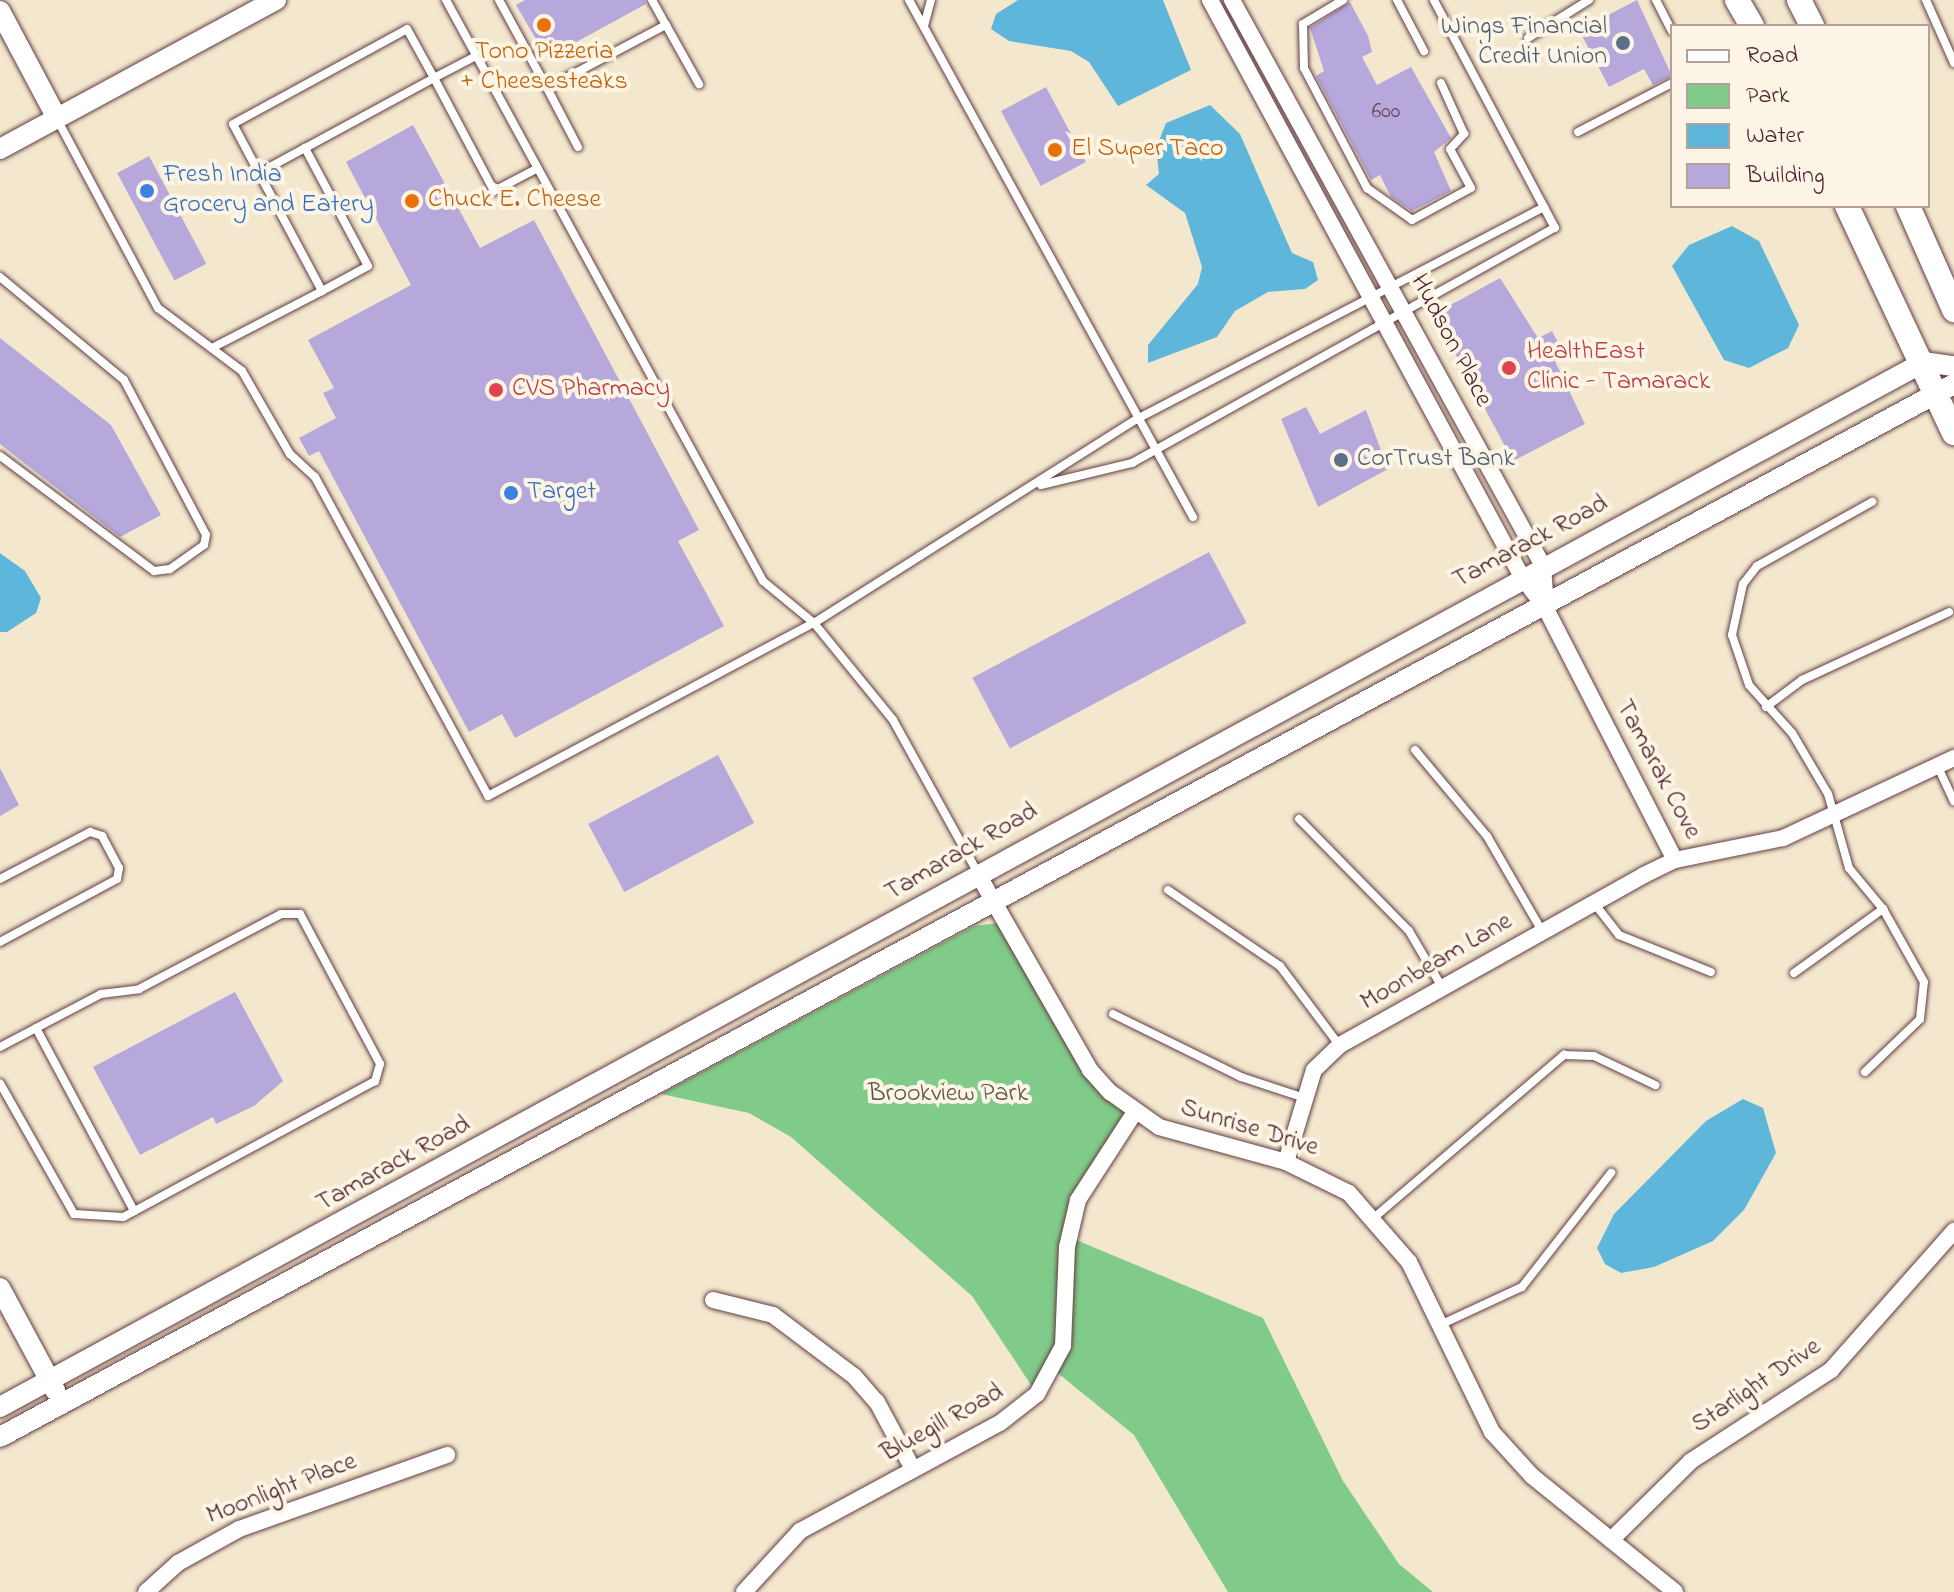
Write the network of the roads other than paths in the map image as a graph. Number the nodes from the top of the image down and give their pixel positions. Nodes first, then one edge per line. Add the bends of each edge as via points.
1 (276, 0) edge
2 (446, 0) edge
3 (499, 0) edge
4 (652, 0) edge
5 (909, 0) edge
6 (931, 0) edge
7 (1210, 0) edge
8 (1232, 0) edge
9 (1343, 0) edge
10 (1397, 0) edge
11 (1434, 0) edge
12 (1589, 0) edge
13 (1656, 0) edge
14 (1737, 0) edge
15 (1799, 0) edge
16 (1926, 0) edge
17 (0, 11) edge
18 (1751, 24) edge
19 (1811, 24) edge
20 (666, 25) junction
21 (924, 26) junction
22 (1670, 27) edge
23 (1528, 38) dead end
24 (1424, 51) dead end
25 (476, 56) junction
26 (1954, 63) edge
27 (434, 78) junction
28 (1441, 83) dead end
29 (699, 84) dead end
30 (1670, 84) edge
31 (547, 88) junction
32 (57, 118) junction
33 (1578, 132) dead end
34 (578, 147) dead end
35 (305, 148) junction
36 (0, 149) edge
37 (536, 169) junction
38 (259, 173) junction
39 (1544, 207) junction
40 (1848, 208) edge
41 (1909, 208) edge
42 (0, 277) edge
43 (1393, 286) junction
44 (322, 291) junction
45 (1372, 294) junction
46 (1406, 309) junction
47 (1954, 310) edge
48 (1387, 322) junction
49 (212, 348) junction
50 (1924, 362) junction
51 (1954, 366) edge
52 (1946, 389) edge
53 (1137, 419) junction
54 (1954, 433) edge
55 (1153, 451) junction
56 (0, 456) edge
57 (1036, 486) junction
58 (1872, 502) dead end
59 (1193, 517) dead end
60 (1543, 566) junction
61 (1522, 577) junction
62 (1546, 609) junction
63 (1949, 612) dead end
64 (814, 623) junction
65 (1766, 707) junction
66 (1415, 750) dead end
67 (1954, 758) edge
68 (1937, 765) junction
69 (1954, 801) edge
70 (1833, 814) junction
71 (1299, 819) dead end
72 (1675, 860) junction
73 (979, 876) junction
74 (0, 879) edge
75 (1168, 890) dead end
76 (1593, 902) junction
77 (994, 903) junction
78 (1883, 909) junction
79 (1542, 931) junction
80 (0, 942) edge
81 (1711, 972) dead end
82 (1794, 973) dead end
83 (1442, 987) junction
84 (1113, 1014) dead end
85 (36, 1028) junction
86 (1340, 1045) junction
87 (0, 1047) edge
88 (1865, 1072) dead end
89 (0, 1083) edge
90 (1655, 1085) dead end
91 (1306, 1099) junction
92 (1135, 1112) junction
93 (1286, 1162) junction
94 (1611, 1173) dead end
95 (134, 1211) junction
96 (1376, 1216) junction
97 (1954, 1231) edge
98 (0, 1288) edge
99 (713, 1300) dead end
100 (1438, 1326) junction
101 (50, 1381) junction
102 (62, 1404) junction
103 (0, 1407) edge
104 (0, 1437) edge
105 (447, 1455) dead end
106 (913, 1469) junction
107 (1611, 1540) junction
108 (146, 1592) edge
109 (744, 1592) edge
110 (1675, 1592) edge

1 - 32 street
2 - 25 lane
3 - 31 lane
4 - 20 lane
5 - 21 lane
6 - 21 lane
7 - 45 street, Hudson Place
8 - 43 street, Hudson Place
9 - 28 lane via 1303,24 1304,68 1367,188 1412,220 1471,188 1450,149 1464,134
10 - 24 lane
11 - 39 lane
12 - 23 lane
13 - 22 lane
14 - 18 main road
15 - 19 main road
16 - 26 lane
17 - 32 street
20 - 29 lane
20 - 31 lane
21 - 53 lane
25 - 27 lane
25 - 37 lane
27 - 35 lane
27 - 37 lane via 494,191
27 - 38 lane via 407,29 233,124
30 - 33 lane
31 - 34 lane
32 - 36 street
32 - 49 lane via 158,308
35 - 38 lane
35 - 44 lane via 368,266
37 - 64 lane via 763,581
38 - 44 lane
39 - 43 lane
39 - 46 lane via 1555,228
40 - 50 main road
41 - 47 main road
42 - 56 lane via 124,380 206,535 197,555 170,569 134,560
43 - 45 lane
43 - 46 street, Hudson Place
44 - 49 lane
45 - 48 street, Hudson Place
45 - 53 lane
46 - 48 lane
46 - 60 street, Hudson Place
48 - 55 lane
48 - 61 street, Hudson Place
49 - 64 lane via 242,371 290,454 315,477 488,796
50 - 51 street
50 - 52 main road
50 - 60 street, Tamarack Road
52 - 54 main road
52 - 62 street, Tamarack Road
53 - 55 lane
53 - 57 lane
55 - 57 lane via 1107,473
55 - 59 lane
57 - 64 lane
58 - 65 lane via 1772,555 1743,584 1732,635 1749,685
60 - 61 street, Tamarack Road
60 - 62 street, Hudson Place
61 - 62 street, Hudson Place
61 - 73 street, Tamarack Road
62 - 72 street, Tamarak Cove
62 - 77 street, Tamarack Road
63 - 65 lane via 1802,680
64 - 73 lane via 893,720
65 - 70 lane via 1801,746
66 - 79 lane via 1487,836
67 - 68 street, Tamarak Cove
68 - 69 lane
68 - 70 street, Tamarak Cove
70 - 72 street, Tamarak Cove via 1783,838
70 - 78 lane via 1849,868
71 - 83 lane via 1409,931
72 - 76 street, Moonbeam Lane
73 - 77 street, Sunrise Drive
73 - 101 street, Tamarack Road
74 - 80 lane via 90,832 102,836 119,868 117,879
75 - 86 lane via 1280,966
76 - 79 street, Moonbeam Lane
76 - 81 lane via 1619,935
77 - 92 street, Sunrise Drive via 1090,1070
77 - 102 street, Tamarack Road
78 - 82 lane
78 - 88 lane via 1918,964 1926,999 1906,1038
79 - 83 street, Moonbeam Lane
83 - 86 street, Moonbeam Lane
84 - 91 lane via 1241,1077
85 - 87 lane
85 - 95 lane
85 - 95 lane via 101,994 139,989 281,914 300,914 380,1064 375,1081
86 - 91 street, Moonbeam Lane via 1322,1057
89 - 95 lane via 74,1214
90 - 96 lane via 1594,1056 1564,1055
91 - 93 street, Moonbeam Lane
92 - 93 street, Sunrise Drive via 1179,1135
92 - 106 street, Bluegill Road via 1078,1200 1067,1247 1067,1328 1053,1369 1020,1411
93 - 96 street, Sunrise Drive via 1349,1193
94 - 100 lane via 1522,1287
96 - 100 street, Sunrise Drive via 1409,1262
97 - 107 street, Starlight Drive via 1831,1370 1691,1461
98 - 101 street
99 - 106 street via 773,1315 854,1376 877,1402
100 - 107 street, Sunrise Drive via 1492,1432 1532,1476
101 - 102 street
101 - 103 street, Tamarack Road
102 - 104 street, Tamarack Road
105 - 108 street, Moonlight Place via 239,1529 178,1563
106 - 109 street, Bluegill Road via 800,1531
107 - 110 street, Sunrise Drive

